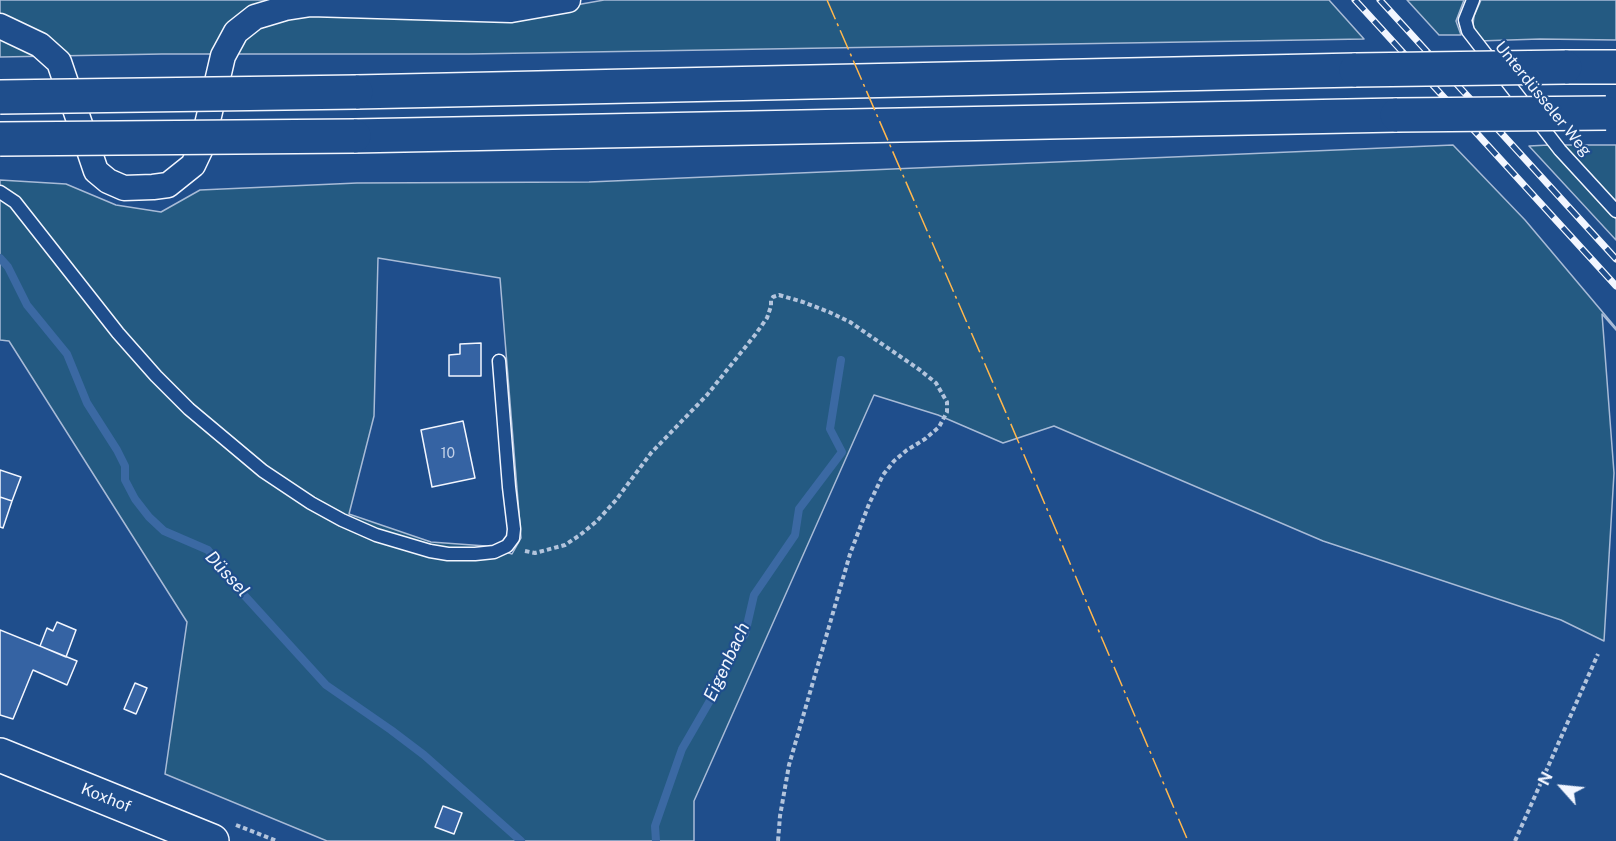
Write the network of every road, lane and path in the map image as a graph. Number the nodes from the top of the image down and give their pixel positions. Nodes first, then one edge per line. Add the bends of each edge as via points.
1 (568, 0) edge
2 (1473, 0) edge
3 (0, 26) edge
4 (1616, 66) edge
5 (0, 97) edge
6 (1611, 113) edge
7 (0, 139) edge
8 (0, 192) edge
9 (1616, 210) edge
10 (499, 361) dead end
11 (507, 546) junction
12 (1598, 654) dead end
13 (0, 755) edge
14 (212, 841) edge
15 (778, 841) edge
16 (1515, 841) edge

1 - 3 street via 511,10 311,4 255,16 236,32 223,56 202,146 193,165 168,185 153,187 124,188 96,171 59,62 40,45
2 - 9 lane, Unterdüsseler Weg via 1465,20 1468,31 1560,150
4 - 5 main road, bridge
6 - 7 main road, bridge
8 - 11 lane via 15,202 156,376 263,471 303,498 376,535 448,554 494,552
10 - 11 lane via 514,529
11 - 15 path via 536,553 552,549 580,536 597,521 755,335 767,318 773,297 803,302 850,322 936,383 948,402 947,412 939,427 894,461 883,475 850,554 789,765
12 - 16 path
13 - 14 main road, Koxhof

